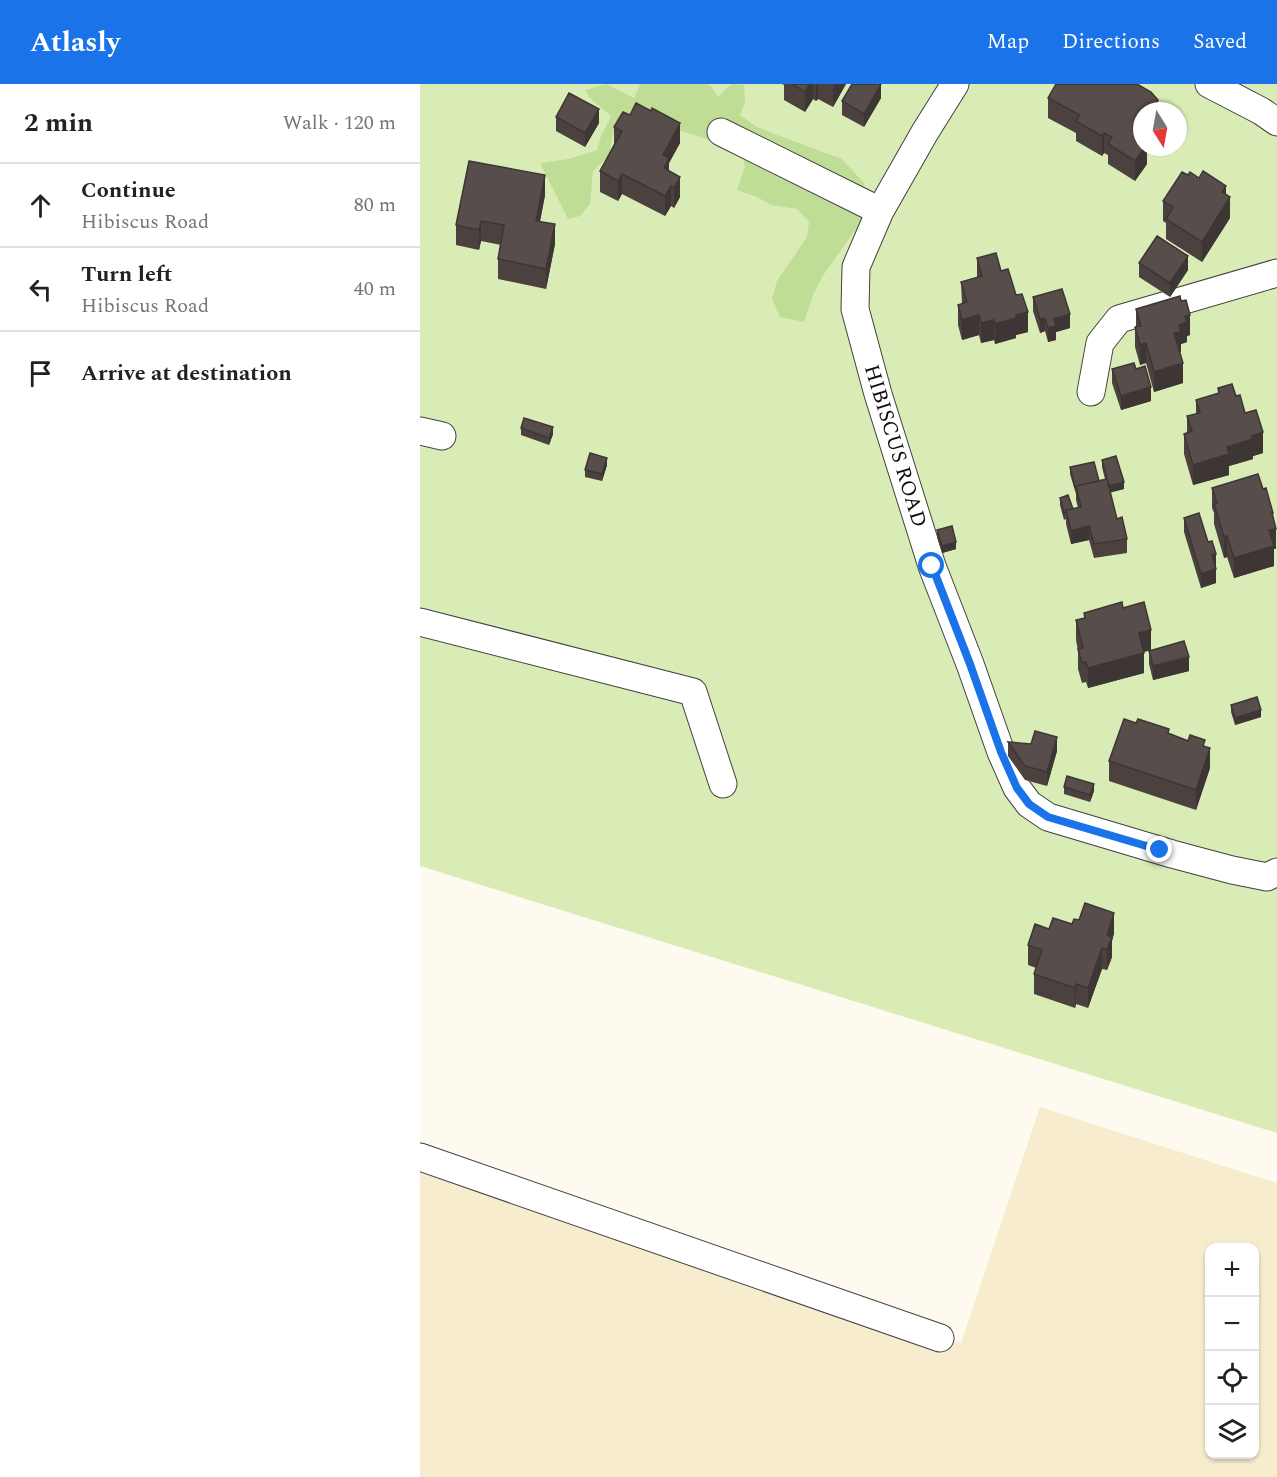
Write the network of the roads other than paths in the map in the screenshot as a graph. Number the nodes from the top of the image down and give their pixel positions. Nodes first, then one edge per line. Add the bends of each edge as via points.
1 (955, 84) edge
2 (1209, 84) edge
3 (1277, 122) edge
4 (722, 132) dead end
5 (880, 211) junction
6 (1277, 273) edge
7 (1091, 392) dead end
8 (420, 622) edge
9 (723, 784) dead end
10 (1277, 872) edge
11 (420, 1156) edge
12 (940, 1338) dead end

1 - 5 street, HIBISCUS ROAD
2 - 3 street
4 - 5 street
5 - 10 street, HIBISCUS ROAD via 856,267 855,309 932,566 1017,788 1029,804 1048,817 1232,870 1267,877
6 - 7 street via 1119,319 1100,343
8 - 9 street via 693,692
11 - 12 street

